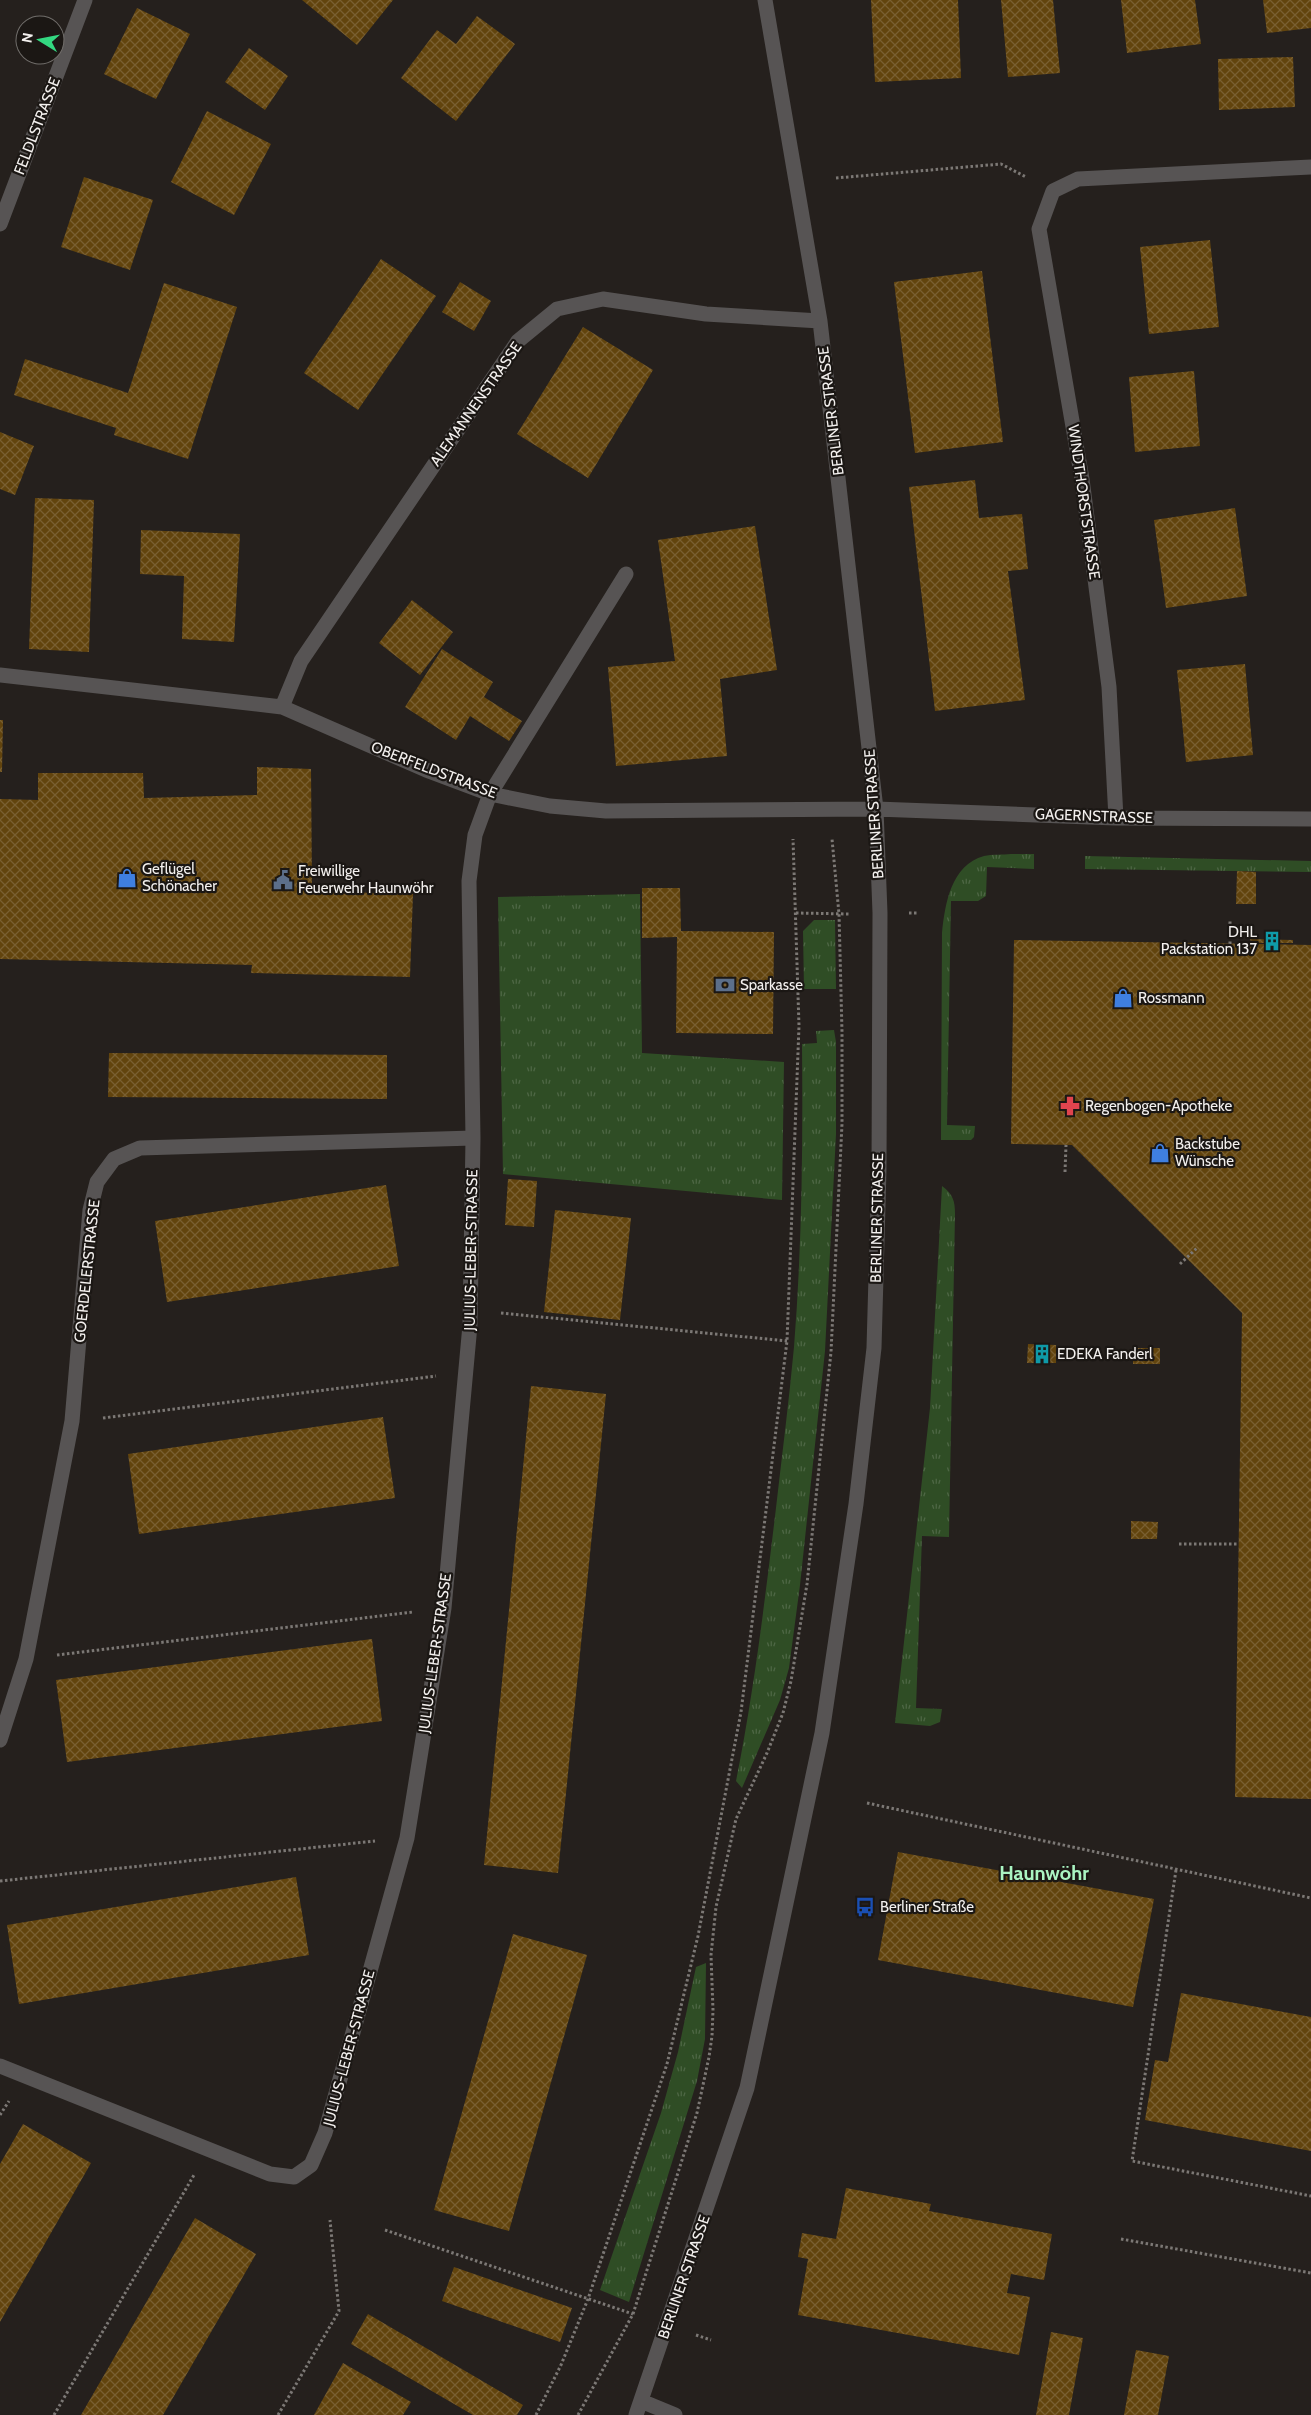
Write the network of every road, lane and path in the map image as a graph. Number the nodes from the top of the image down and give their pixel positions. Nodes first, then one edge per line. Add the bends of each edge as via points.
1 (85, 0) edge
2 (765, 0) edge
3 (1311, 167) edge
4 (836, 178) dead end
5 (1053, 191) junction
6 (0, 224) edge
7 (820, 321) junction
8 (626, 574) dead end
9 (0, 675) edge
10 (282, 708) junction
11 (490, 794) junction
12 (876, 809) junction
13 (826, 810) junction
14 (1116, 818) junction
15 (1311, 819) edge
16 (1230, 919) dead end
17 (1230, 944) dead end
18 (473, 1138) junction
19 (1066, 1145) dead end
20 (1065, 1172) dead end
21 (1198, 1247) dead end
22 (1180, 1264) dead end
23 (495, 1313) dead end
24 (787, 1341) junction
25 (467, 1372) junction
26 (72, 1421) junction
27 (1179, 1544) dead end
28 (1238, 1544) dead end
29 (444, 1608) junction
30 (26, 1659) junction
31 (0, 1740) edge
32 (867, 1803) dead end
33 (407, 1838) junction
34 (1176, 1870) junction
35 (0, 1881) edge
36 (1311, 1898) edge
37 (0, 2066) edge
38 (12, 2094) dead end
39 (0, 2115) edge
40 (198, 2168) dead end
41 (1311, 2196) edge
42 (330, 2220) dead end
43 (385, 2230) dead end
44 (1121, 2239) dead end
45 (1311, 2272) edge
46 (588, 2299) junction
47 (633, 2314) junction
48 (667, 2326) junction
49 (711, 2340) dead end
50 (639, 2408) edge
51 (54, 2415) edge
52 (278, 2415) edge
53 (536, 2415) edge
54 (578, 2415) edge
55 (675, 2415) edge

1 - 6 street, FELDLSTRASSE
2 - 7 street, BERLINER STRASSE
3 - 5 street via 1078,180
4 - 5 path via 1001,164
5 - 14 street, WINDTHORSTSTRASSE via 1039,230 1088,526 1109,687
7 - 10 street, ALEMANNENSTRASSE via 706,314 603,300 557,309 518,341 301,660
7 - 12 street, BERLINER STRASSE
8 - 11 street, JULIUS-LEBER-STRASSE
9 - 10 street, OBERFELDSTRASSE
10 - 11 street, OBERFELDSTRASSE
11 - 13 street, OBERFELDSTRASSE via 550,806 606,811
11 - 18 street, JULIUS-LEBER-STRASSE via 475,835 469,881
12 - 13 street, OBERFELDSTRASSE
12 - 14 street, GAGERNSTRASSE
12 - 48 street, BERLINER STRASSE via 880,923 874,1348 856,1504 822,1733 748,2088
13 - 24 path via 814,832 793,835 799,1026
13 - 47 path via 835,850 842,1124 831,1352 807,1584 783,1712 729,1842 716,1907 711,1955 712,2028 704,2084
14 - 15 street, GAGERNSTRASSE
16 - 17 path
18 - 25 street, JULIUS-LEBER-STRASSE
18 - 26 street, GOERDELERSTRASSE via 140,1148 114,1159 98,1182 90,1210
19 - 20 path
21 - 22 path
23 - 24 path
24 - 46 path via 742,1712 698,1936 666,2064
25 - 26 path
25 - 29 street, JULIUS-LEBER-STRASSE
26 - 30 street, GOERDELERSTRASSE
27 - 28 path
29 - 30 path
29 - 33 street, JULIUS-LEBER-STRASSE
30 - 31 street, GOERDELERSTRASSE
32 - 34 path
33 - 35 path
33 - 37 street, JULIUS-LEBER-STRASSE via 325,2133 311,2166 294,2177 270,2174
34 - 36 path
34 - 41 path via 1132,2161
38 - 39 path
40 - 51 path
42 - 52 path via 339,2311
43 - 46 path
44 - 45 path
46 - 47 path
46 - 53 path via 561,2366
47 - 48 path
47 - 54 path
48 - 49 path
48 - 50 street, BERLINER STRASSE
50 - 55 street

